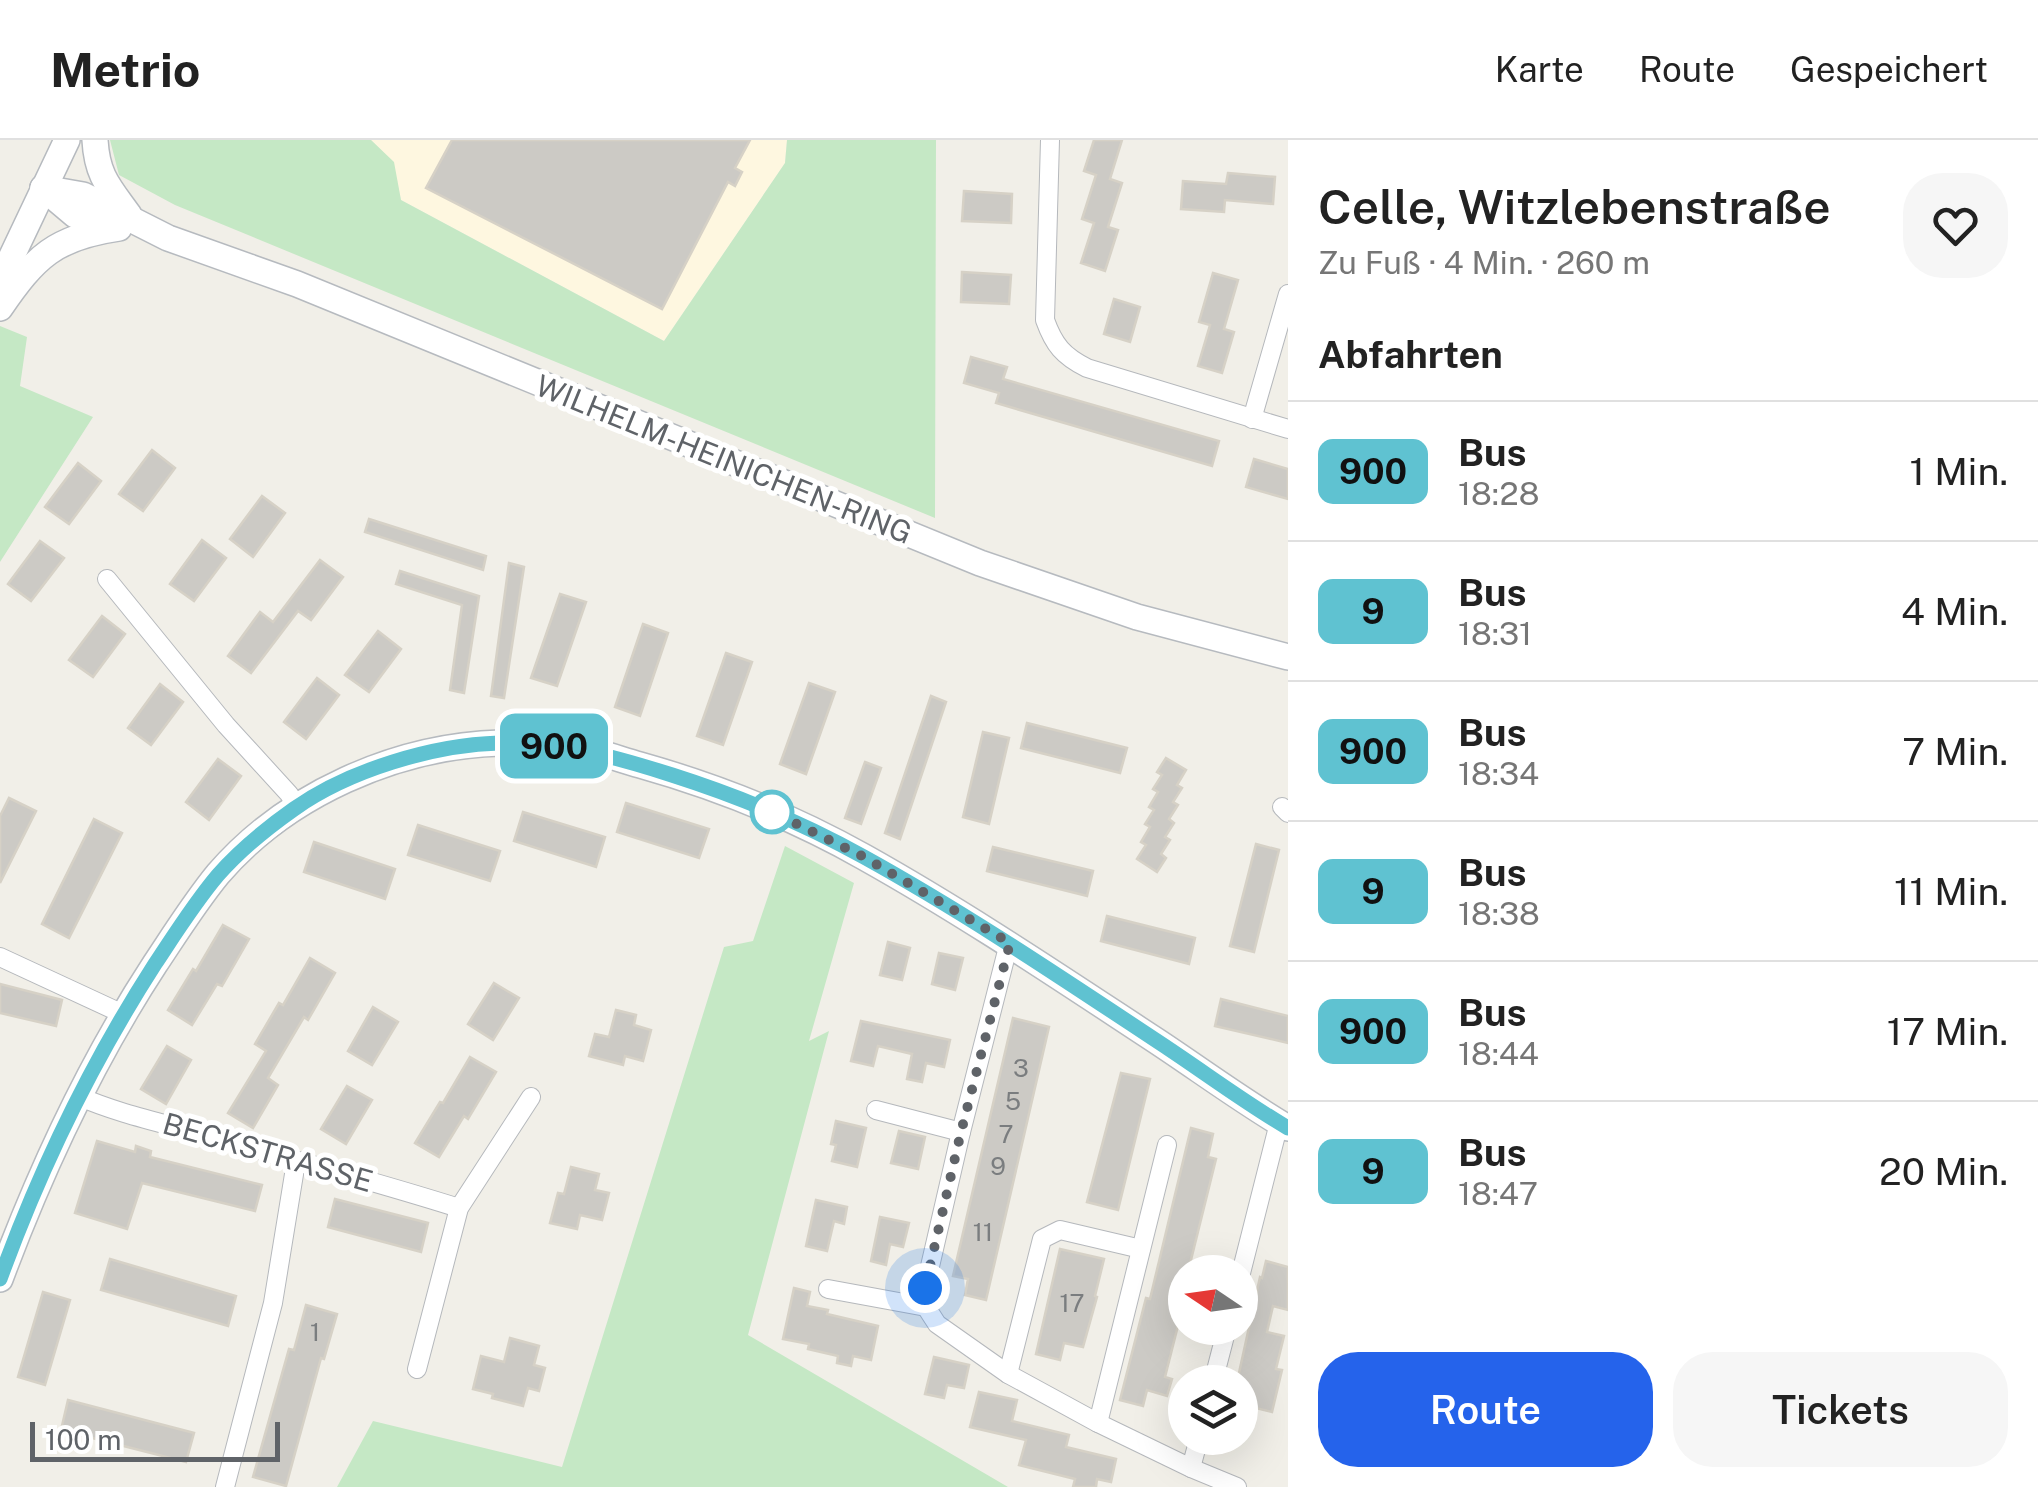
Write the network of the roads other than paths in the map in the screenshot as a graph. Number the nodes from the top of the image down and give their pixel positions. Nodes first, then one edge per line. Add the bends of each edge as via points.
1 (67, 140) edge
2 (95, 140) edge
3 (1050, 140) edge
4 (43, 188) junction
5 (126, 224) junction
6 (0, 281) edge
7 (1288, 294) edge
8 (0, 308) edge
9 (1252, 419) junction
10 (1288, 430) edge
11 (107, 578) dead end
12 (1288, 657) edge
13 (297, 806) junction
14 (1010, 943) junction
15 (0, 957) edge
16 (123, 1014) junction
17 (78, 1096) junction
18 (530, 1098) dead end
19 (876, 1110) dead end
20 (1284, 1125) edge
21 (961, 1132) junction
22 (1167, 1145) dead end
23 (296, 1162) junction
24 (458, 1208) junction
25 (1141, 1250) junction
26 (1246, 1255) edge
27 (3, 1262) edge
28 (828, 1289) dead end
29 (926, 1307) junction
30 (417, 1370) dead end
31 (1008, 1374) junction
32 (1098, 1422) junction
33 (1194, 1455) edge
34 (1191, 1468) junction
35 (225, 1487) edge
36 (1237, 1487) edge

1 - 4 main road
2 - 5 main road via 98,168
3 - 9 street via 1045,320 1052,342 1087,368
4 - 5 main road, WILHELM-HEINICHEN-RING via 84,195
4 - 6 main road
5 - 8 main road via 40,256
5 - 12 main road, WILHELM-HEINICHEN-RING via 298,284 980,564 1136,617
7 - 9 street
9 - 10 street
11 - 13 street
13 - 14 main road via 372,770 432,752 503,742 579,748 760,806 862,856
13 - 16 main road via 219,874
14 - 20 main road
14 - 21 street
15 - 16 street
16 - 17 main road
17 - 23 street, BECKSTRASSE
17 - 27 main road
18 - 24 street
19 - 21 street
20 - 26 street
21 - 29 street
22 - 25 street
23 - 24 street, BECKSTRASSE
23 - 35 street via 273,1303
24 - 30 street
25 - 31 street via 1060,1230 1042,1238
25 - 32 street
28 - 29 street
29 - 31 street via 937,1324
31 - 32 street
32 - 34 street
33 - 34 street
34 - 36 street

